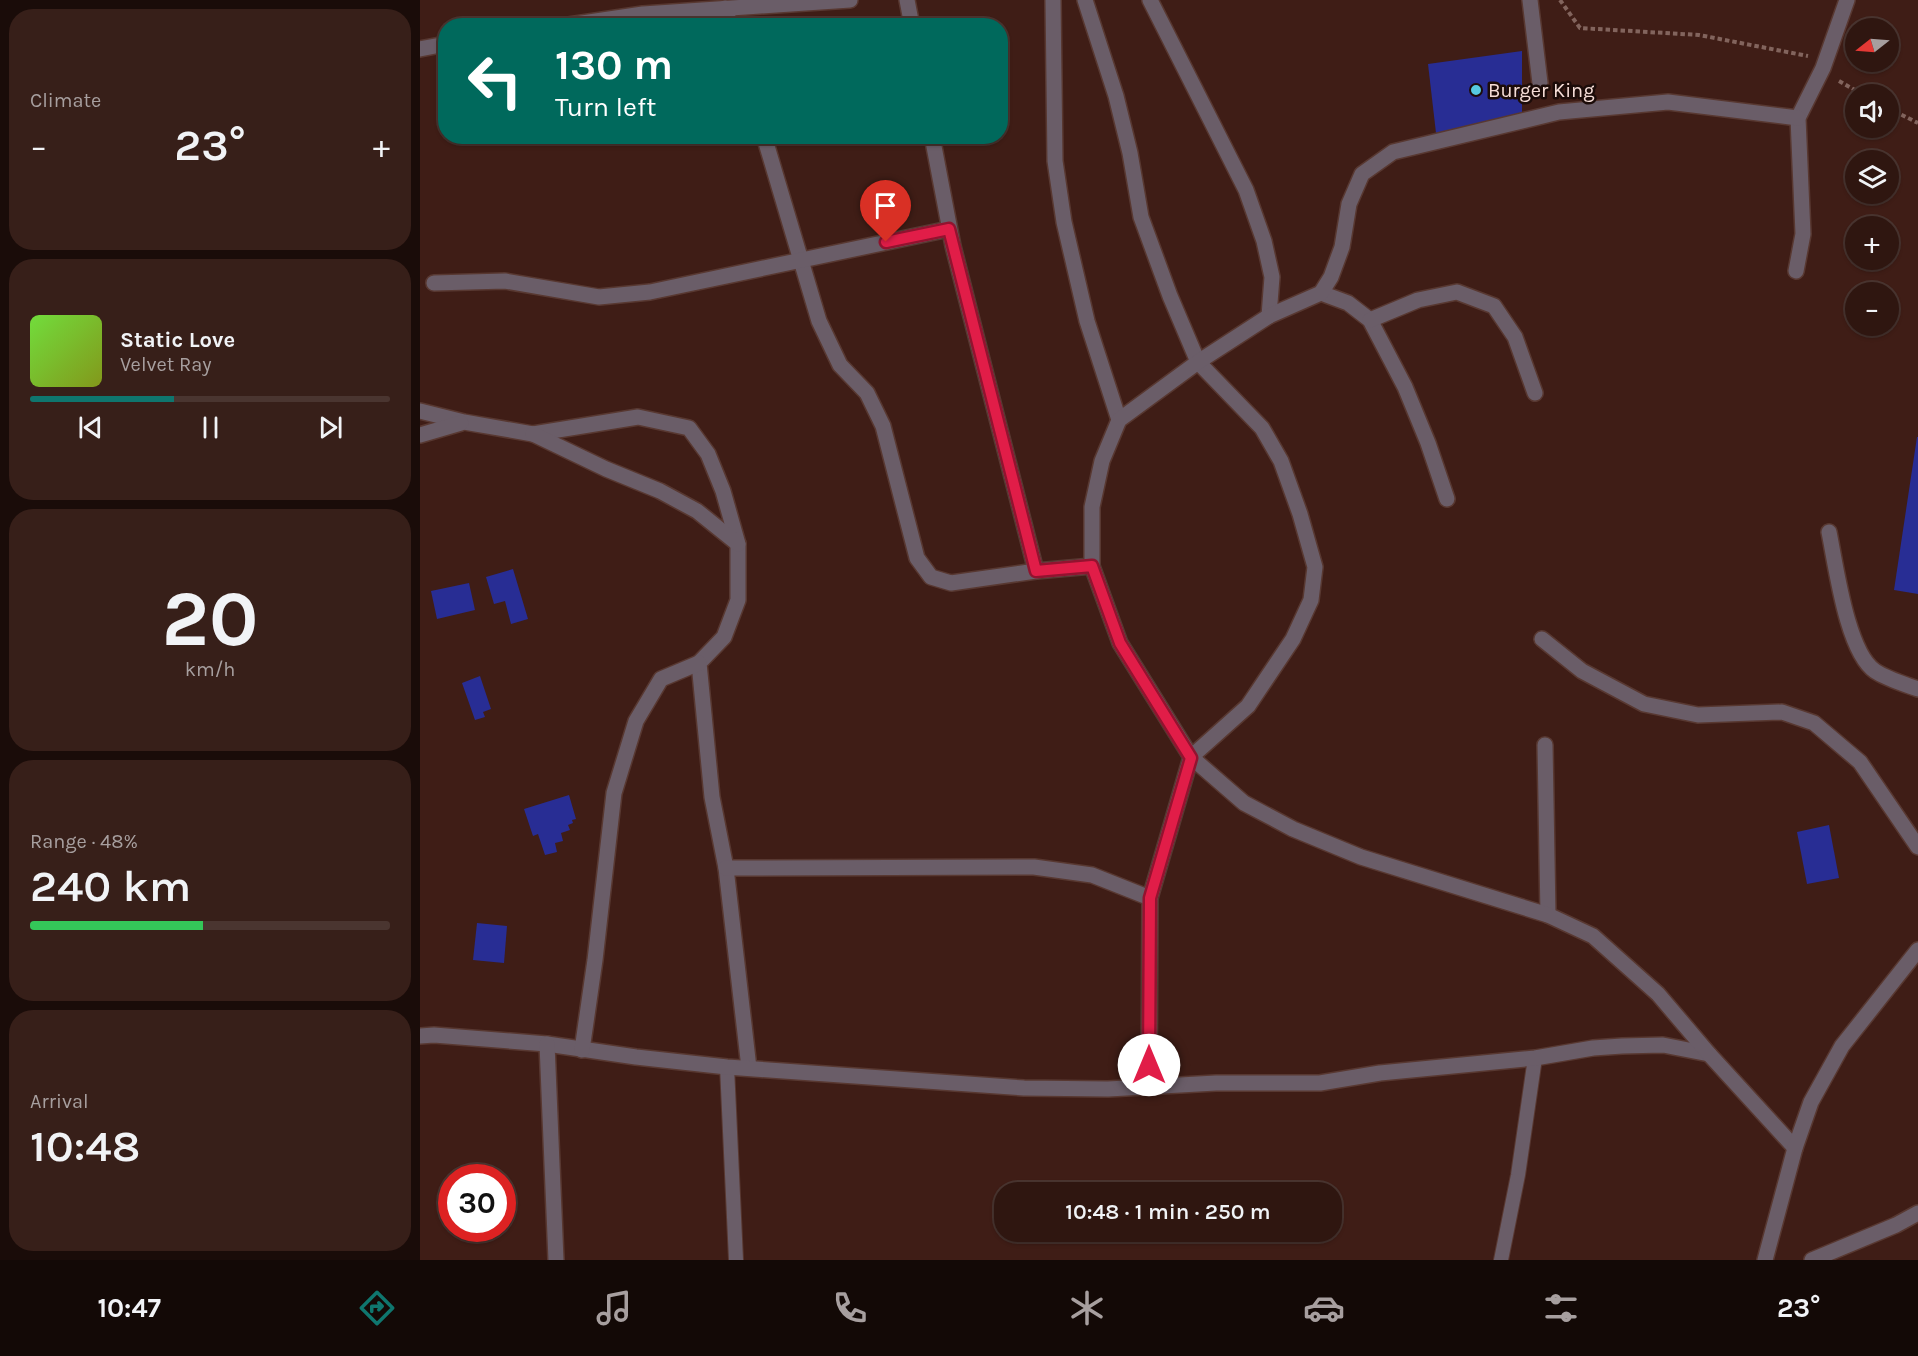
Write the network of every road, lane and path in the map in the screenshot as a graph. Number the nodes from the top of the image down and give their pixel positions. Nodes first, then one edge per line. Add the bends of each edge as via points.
1 (850, 0) edge
2 (907, 0) edge
3 (1053, 0) edge
4 (1085, 0) edge
5 (1150, 0) edge
6 (1530, 0) edge
7 (1560, 0) edge
8 (1847, 0) edge
9 (725, 8) junction
10 (616, 18) edge
11 (728, 18) edge
12 (910, 18) edge
13 (438, 46) edge
14 (420, 49) edge
15 (1823, 68) junction
16 (1540, 83) dead end
17 (1845, 86) edge
18 (1899, 114) edge
19 (1798, 118) junction
20 (1918, 123) edge
21 (766, 144) edge
22 (933, 144) edge
23 (949, 229) junction
24 (801, 261) junction
25 (1796, 272) dead end
26 (434, 283) dead end
27 (1322, 292) junction
28 (1269, 316) junction
29 (1370, 320) junction
30 (1198, 362) junction
31 (1535, 393) dead end
32 (420, 411) edge
33 (1119, 420) junction
34 (464, 422) junction
35 (533, 434) junction
36 (420, 435) edge
37 (1447, 499) dead end
38 (1829, 532) dead end
39 (738, 544) junction
40 (1092, 566) junction
41 (1036, 571) junction
42 (1542, 639) dead end
43 (699, 663) junction
44 (1918, 689) edge
45 (1545, 745) dead end
46 (1191, 758) junction
47 (1918, 847) edge
48 (726, 868) junction
49 (1150, 898) junction
50 (1548, 915) junction
51 (1918, 950) edge
52 (420, 1036) edge
53 (547, 1044) junction
54 (582, 1050) junction
55 (1709, 1054) junction
56 (1535, 1058) junction
57 (727, 1067) junction
58 (749, 1068) junction
59 (1149, 1086) junction
60 (1795, 1148) junction
61 (1918, 1213) edge
62 (556, 1260) edge
63 (736, 1260) edge
64 (1501, 1260) edge
65 (1766, 1260) edge
66 (1812, 1260) edge

1 - 9 street
2 - 12 street
3 - 33 street via 1055,161 1064,222 1087,321
4 - 30 street via 1116,96 1141,217
5 - 28 street via 1246,190 1272,277
6 - 16 street
7 - 15 path via 1580,28 1699,35 1809,56
8 - 15 street
9 - 10 street
9 - 11 street
13 - 14 street
15 - 17 path
15 - 19 street
18 - 20 path
19 - 25 street via 1803,234
19 - 27 street via 1668,102 1559,112 1394,152 1362,174 1349,204 1342,247
21 - 24 street
22 - 23 street
23 - 24 street
23 - 41 street
24 - 26 street via 650,292 599,297 506,281
24 - 41 street via 819,321 840,365 867,393 883,426 918,558 931,577 951,583
27 - 28 street
27 - 29 street via 1348,303
28 - 30 street
29 - 31 street via 1418,300 1457,292 1494,306 1515,336
29 - 37 street via 1405,387
30 - 33 street
30 - 46 street via 1262,428 1281,461 1315,567 1311,600 1293,639 1248,706
32 - 34 street
33 - 40 street via 1102,461 1092,507
34 - 35 street
34 - 36 street
35 - 39 street via 660,491 697,511
35 - 39 street via 638,417 689,429 708,454
38 - 44 street via 1847,616 1863,658 1874,671
39 - 43 street via 738,600 724,637
40 - 41 street
40 - 46 street via 1120,643
42 - 47 street via 1582,672 1644,704 1698,715 1782,712 1814,723 1860,762
43 - 48 street via 712,797
43 - 54 street via 661,679 636,722 614,792
45 - 50 street
46 - 49 street
46 - 50 street via 1244,803 1293,829 1383,864
48 - 49 street via 1034,867 1092,875
48 - 58 street
49 - 59 street
50 - 55 street via 1593,936 1658,994
51 - 60 street via 1842,1046 1811,1102
52 - 53 street
53 - 54 street
53 - 62 street
54 - 57 street
55 - 56 street via 1663,1045 1593,1048
55 - 60 street
56 - 59 street via 1380,1073 1320,1083
56 - 64 lane
57 - 58 street
57 - 63 lane
58 - 59 street via 1024,1088
60 - 65 street
61 - 66 street

